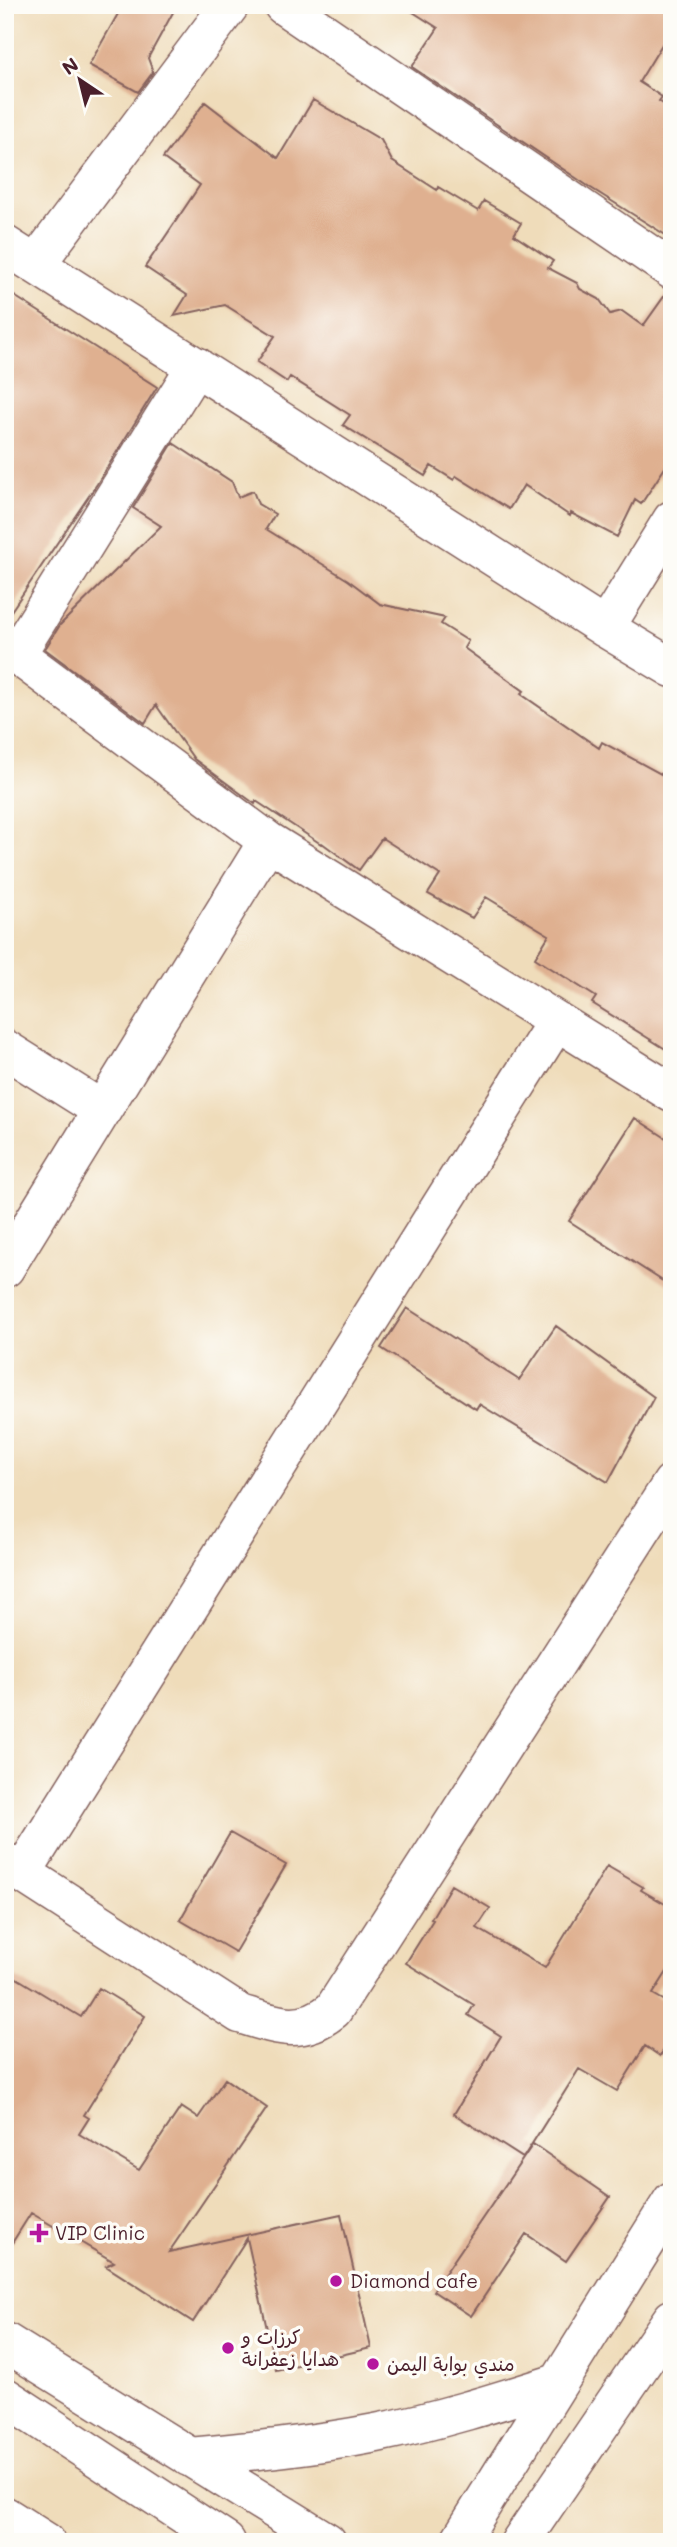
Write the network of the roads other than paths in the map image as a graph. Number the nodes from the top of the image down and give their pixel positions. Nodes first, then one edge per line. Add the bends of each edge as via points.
1 (230, 5) edge
2 (284, 5) edge
3 (21, 255) edge
4 (672, 270) edge
5 (197, 366) junction
6 (672, 520) edge
7 (605, 628) junction
8 (11, 649) edge
9 (672, 667) edge
10 (268, 841) junction
11 (557, 1021) junction
12 (5, 1049) edge
13 (672, 1093) edge
14 (102, 1110) junction
15 (5, 1268) edge
16 (670, 1490) edge
17 (14, 1868) edge
18 (672, 2201) edge
19 (672, 2319) edge
20 (5, 2342) edge
21 (557, 2383) junction
22 (5, 2397) edge
23 (189, 2457) junction
24 (5, 2516) edge
25 (46, 2542) edge
26 (226, 2542) edge
27 (327, 2542) edge
28 (459, 2542) edge
29 (520, 2542) edge

1 - 3 street
2 - 4 street
3 - 5 street
5 - 7 street
5 - 8 street
6 - 7 street
7 - 9 street
8 - 10 street
10 - 11 street
10 - 14 street
11 - 13 street
11 - 17 street
12 - 14 street
14 - 15 street
16 - 17 street via 333,2010 317,2023 281,2026 240,2014
18 - 21 street
19 - 29 street
20 - 23 street
21 - 23 street via 376,2433
21 - 28 street
22 - 26 street
23 - 27 street
24 - 25 street

